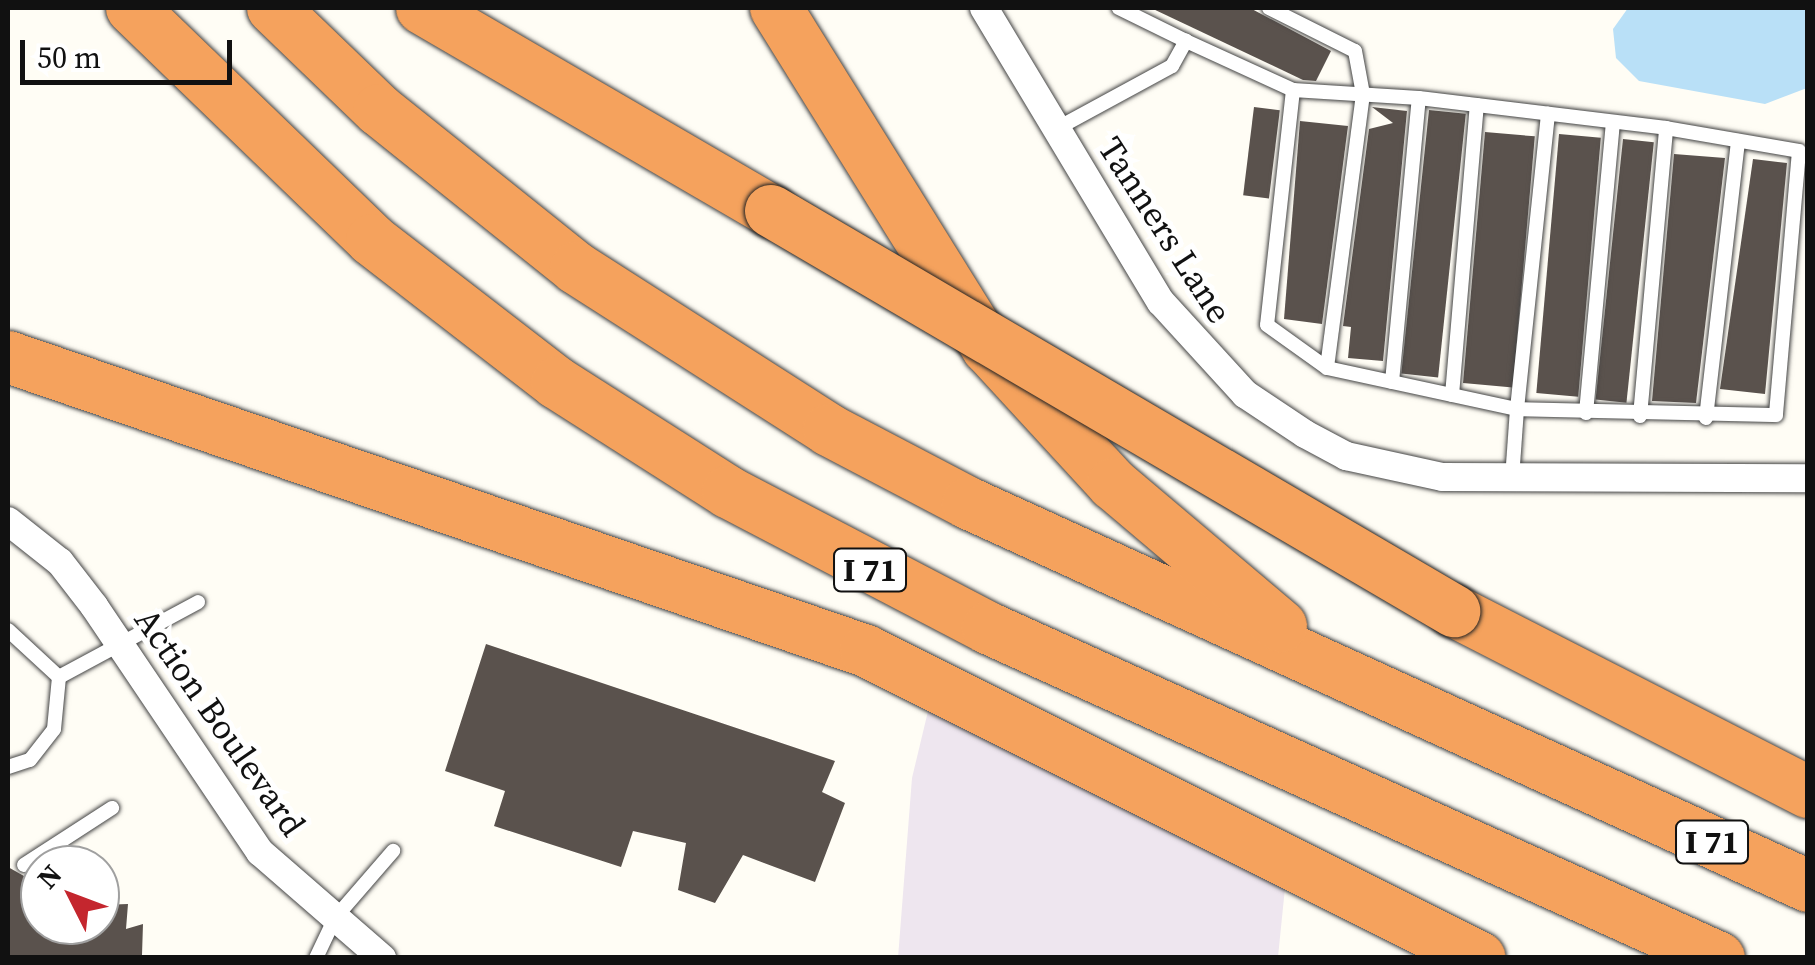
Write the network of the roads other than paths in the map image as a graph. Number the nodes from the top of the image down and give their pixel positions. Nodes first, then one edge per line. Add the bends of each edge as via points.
1 (132, 8) edge
2 (273, 8) edge
3 (422, 8) edge
4 (776, 8) edge
5 (984, 8) edge
6 (1119, 8) edge
7 (1269, 8) edge
8 (1186, 41) junction
9 (1293, 90) junction
10 (1363, 94) junction
11 (1419, 98) junction
12 (1478, 105) junction
13 (1548, 114) junction
14 (1613, 122) junction
15 (1666, 128) junction
16 (1055, 129) junction
17 (1738, 141) junction
18 (8, 357) edge
19 (1327, 368) junction
20 (1392, 382) junction
21 (1452, 395) junction
22 (1517, 410) junction
23 (1586, 413) junction
24 (1640, 416) junction
25 (1706, 418) junction
26 (1808, 478) edge
27 (1512, 480) junction
28 (8, 521) edge
29 (198, 602) dead end
30 (8, 630) edge
31 (119, 643) junction
32 (1324, 663) junction
33 (59, 676) junction
34 (8, 766) edge
35 (1808, 792) edge
36 (112, 808) dead end
37 (55, 845) edge
38 (392, 851) dead end
39 (1808, 886) edge
40 (336, 918) junction
41 (316, 958) edge
42 (382, 958) edge
43 (1480, 958) edge
44 (1718, 958) edge

1 - 44 highway, I 71 via 372,240 557,383 728,492 988,628
2 - 32 highway, I 71 via 380,110 576,268 729,370 968,503
3 - 35 highway, bridge via 1454,611
4 - 32 highway via 905,225 1035,405
5 - 16 street, Tanners Lane
6 - 8 lane
7 - 10 lane via 1356,52
8 - 9 lane
8 - 16 lane via 1172,66
9 - 10 lane
9 - 19 lane via 1267,325
10 - 11 lane
10 - 19 lane
11 - 12 lane
11 - 20 lane
12 - 13 lane
12 - 21 lane
13 - 14 lane
13 - 22 lane
14 - 15 lane
14 - 23 lane
15 - 17 lane
15 - 24 lane
16 - 27 street, Tanners Lane via 1160,302 1262,408 1346,456 1442,477
17 - 25 lane
17 - 25 lane via 1800,150 1791,304 1776,414
18 - 43 highway via 866,651
19 - 20 lane
20 - 21 lane
21 - 22 lane
22 - 23 lane
22 - 27 lane
23 - 24 lane
24 - 25 lane
26 - 27 street, Tanners Lane
28 - 31 street, Action Boulevard via 60,562
29 - 31 lane
30 - 33 lane
31 - 33 lane
31 - 40 street, Action Boulevard via 244,833
32 - 39 highway, I 71
33 - 34 lane via 54,729 30,760
36 - 37 lane
38 - 40 lane
40 - 41 lane
40 - 42 street, Action Boulevard

